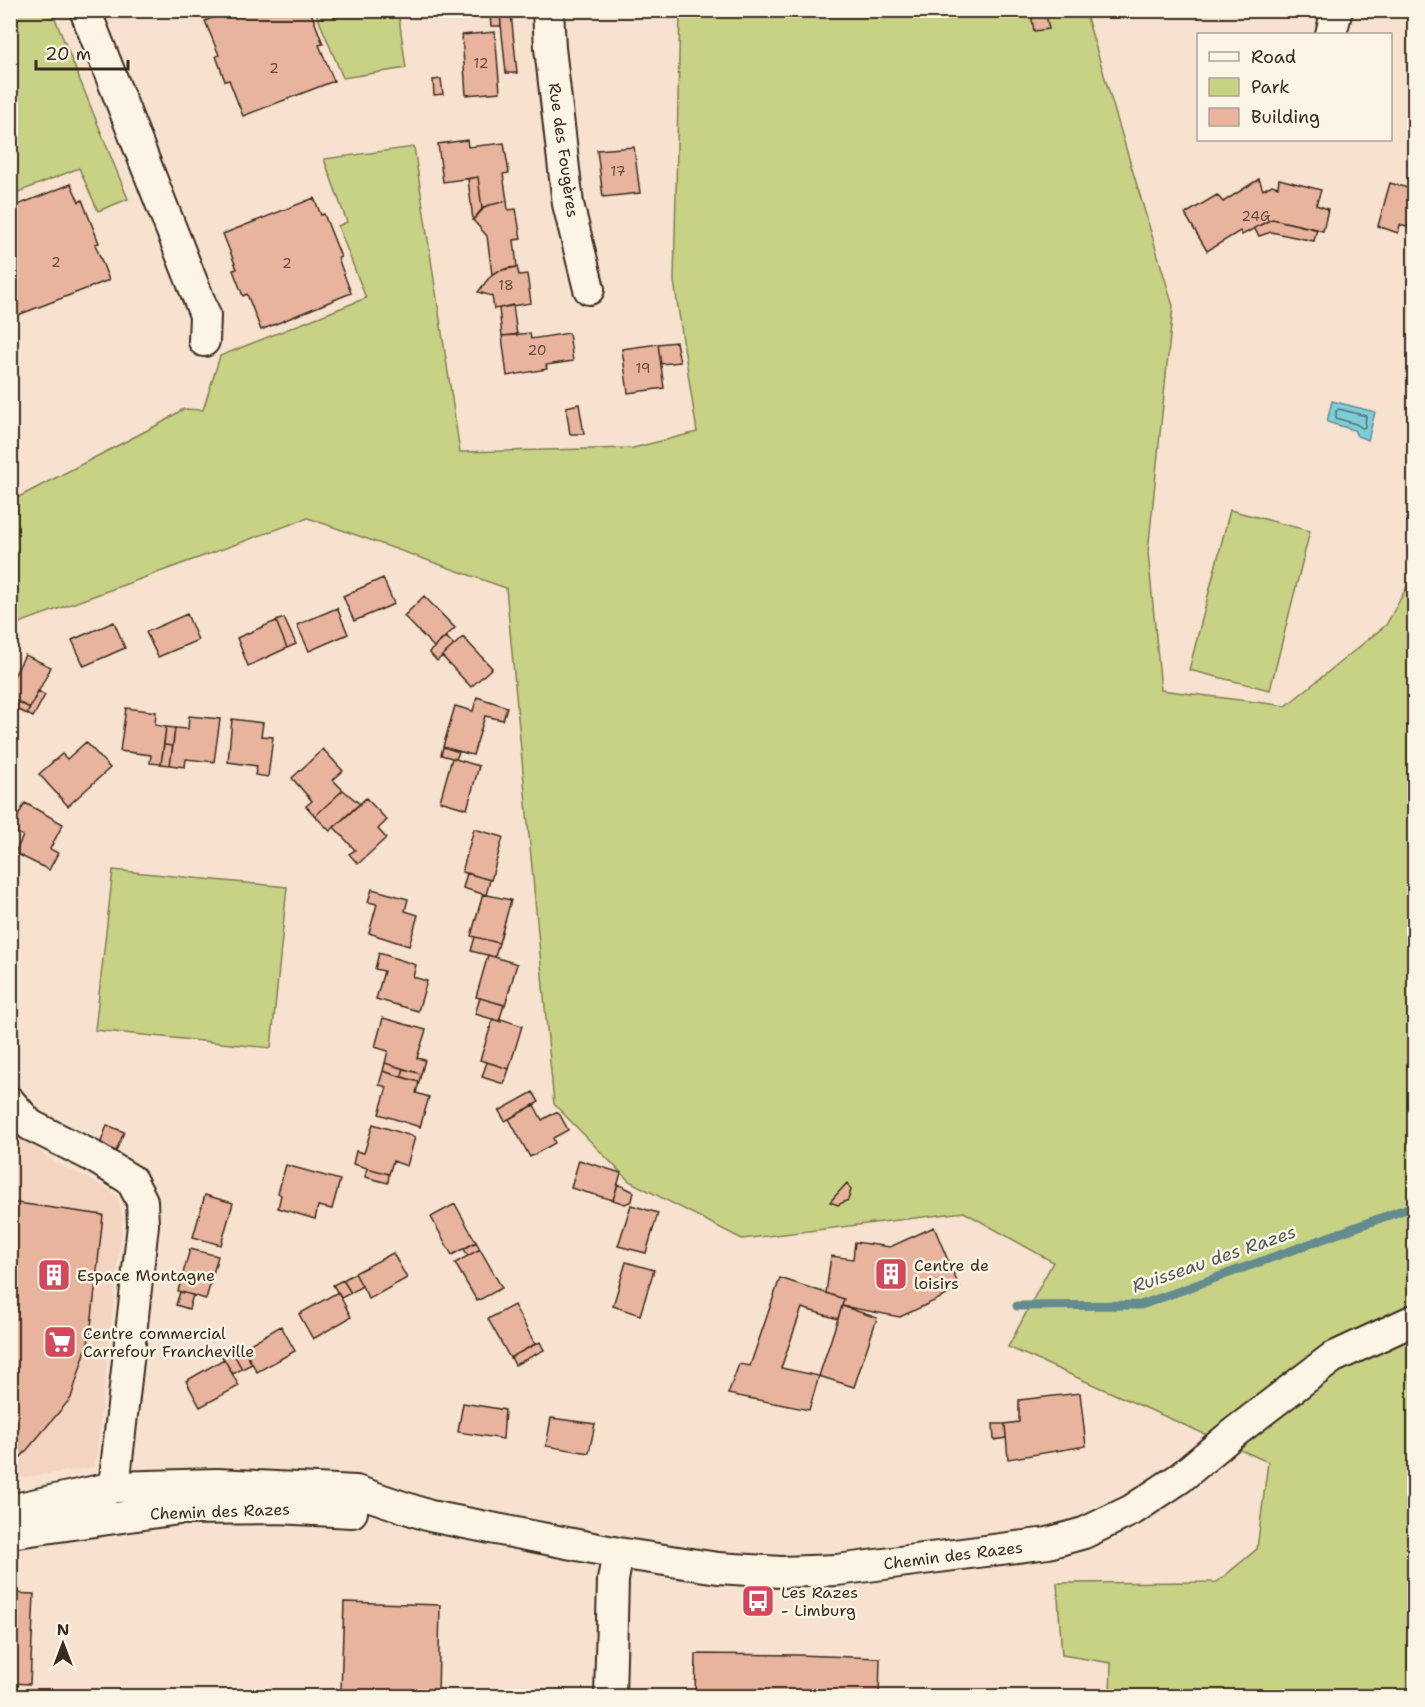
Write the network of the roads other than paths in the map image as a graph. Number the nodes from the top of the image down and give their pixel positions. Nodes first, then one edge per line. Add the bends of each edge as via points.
1 (85, 10) edge
2 (548, 10) edge
3 (1337, 10) edge
4 (1331, 33) edge
5 (589, 289) dead end
6 (204, 341) dead end
7 (10, 1102) edge
8 (1414, 1320) edge
9 (114, 1487) junction
10 (10, 1510) edge
11 (430, 1516) junction
12 (10, 1531) edge
13 (618, 1553) junction
14 (610, 1696) edge

1 - 6 street via 205,315
2 - 5 street, Rue des Fougères via 568,204
3 - 4 street
7 - 9 street via 30,1125 131,1180 142,1201 143,1225
8 - 13 street, Chemin des Razes via 1332,1358 1180,1478 1132,1510 1084,1533 1048,1544 837,1570 781,1572 718,1568
9 - 10 street, Chemin des Razes
9 - 11 street, Chemin des Razes via 217,1484 356,1491
9 - 12 street, Chemin des Razes
11 - 12 street, Chemin des Razes via 278,1508 179,1509
11 - 13 street, Chemin des Razes
13 - 14 street via 613,1580

